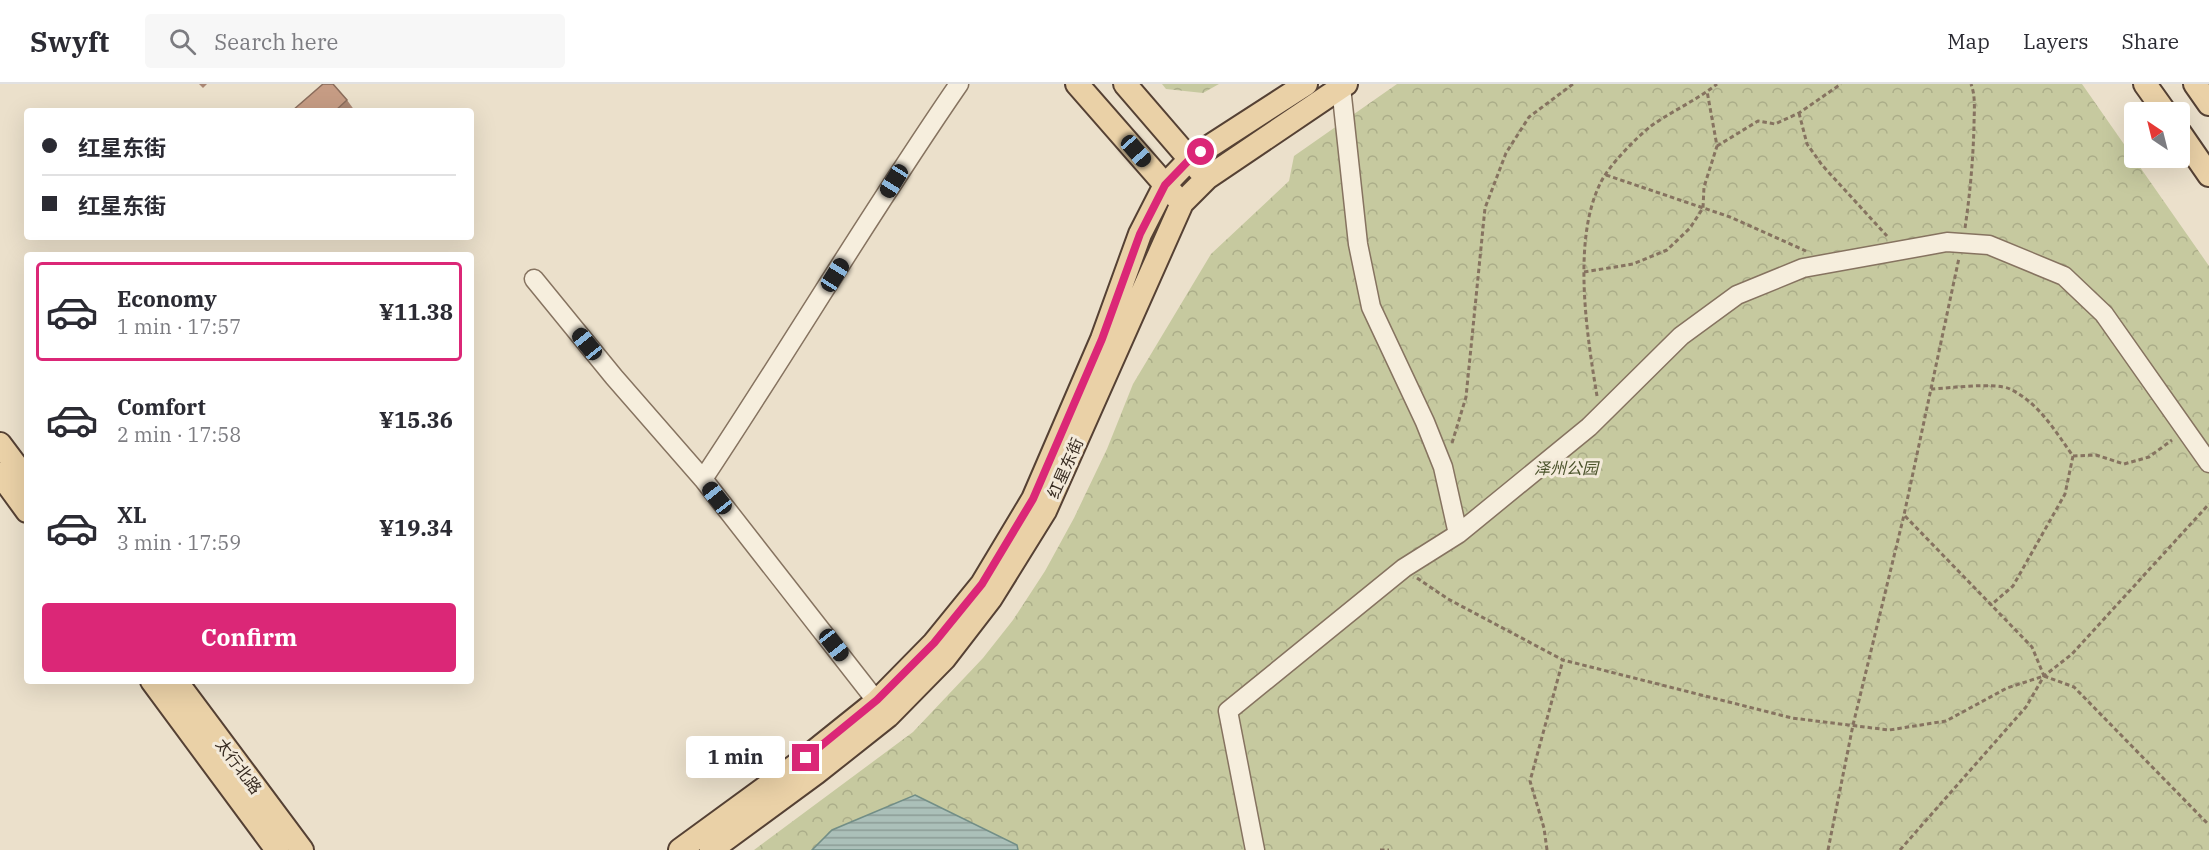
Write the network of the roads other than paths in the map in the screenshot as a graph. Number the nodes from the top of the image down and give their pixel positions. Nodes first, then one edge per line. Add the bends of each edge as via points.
1 (959, 84) edge
2 (1077, 84) edge
3 (1125, 84) edge
4 (1306, 84) edge
5 (2145, 84) edge
6 (2195, 84) edge
7 (1343, 86) edge
8 (2158, 102) edge
9 (2209, 104) edge
10 (2190, 147) edge
11 (1190, 159) junction
12 (2209, 175) edge
13 (1207, 178) junction
14 (1165, 185) junction
15 (1182, 203) junction
16 (534, 279) dead end
17 (0, 444) edge
18 (2209, 463) edge
19 (0, 474) edge
20 (24, 476) edge
21 (703, 479) junction
22 (24, 507) edge
23 (1458, 534) junction
24 (154, 684) edge
25 (178, 684) edge
26 (883, 708) junction
27 (277, 850) edge
28 (302, 850) edge
29 (680, 850) edge
30 (711, 850) edge
31 (1255, 850) edge

1 - 21 street
2 - 14 main road
3 - 11 main road
4 - 11 main road, 红星东街
5 - 8 main road
6 - 9 main road
7 - 13 main road, 红星东街
7 - 23 street via 1358,244 1371,307 1443,467
10 - 12 main road
11 - 13 main road
11 - 14 main road, 红星东街
13 - 15 main road, 红星东街
14 - 15 main road
14 - 26 main road, 红星东街 via 1140,234 1102,339 1033,499 982,584
15 - 26 main road, 红星东街 via 1045,512 991,598 944,659
16 - 21 street
17 - 20 main road
18 - 23 street via 2104,314 2064,276 1989,245 1947,242 1803,268 1737,295 1681,336 1600,416
19 - 22 main road
21 - 26 street
23 - 31 street via 1404,568 1228,711
24 - 27 main road, 太行北路
25 - 28 main road, 太行北路
26 - 29 main road, 红星东街 via 806,758
26 - 30 main road, 红星东街 via 816,773

